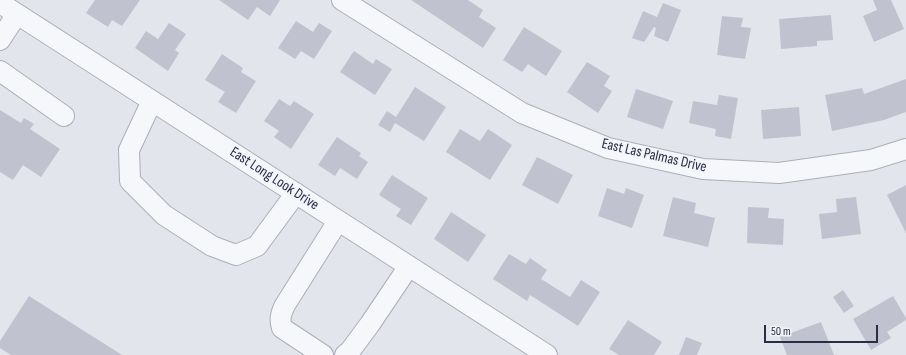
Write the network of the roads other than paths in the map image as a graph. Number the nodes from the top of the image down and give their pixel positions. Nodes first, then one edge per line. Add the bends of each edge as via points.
1 (342, 0) edge
2 (0, 3) edge
3 (17, 14) junction
4 (0, 40) edge
5 (0, 71) edge
6 (152, 101) junction
7 (64, 116) dead end
8 (906, 149) edge
9 (296, 194) junction
10 (338, 221) junction
11 (409, 266) junction
12 (323, 355) edge
13 (345, 355) edge
14 (547, 355) edge

1 - 8 street, East Las Palmas Drive via 522,113 608,148 703,169 779,173 871,160
2 - 3 street, East Long Look Drive
3 - 4 street
3 - 6 street, East Long Look Drive
5 - 7 street
6 - 9 street, East Long Look Drive
6 - 9 street via 129,150 130,181 164,214 212,246 236,255 257,246
9 - 10 street, East Long Look Drive
10 - 11 street, East Long Look Drive
10 - 12 street via 285,305 280,321 282,328
11 - 13 street via 370,324
11 - 14 street, East Long Look Drive

